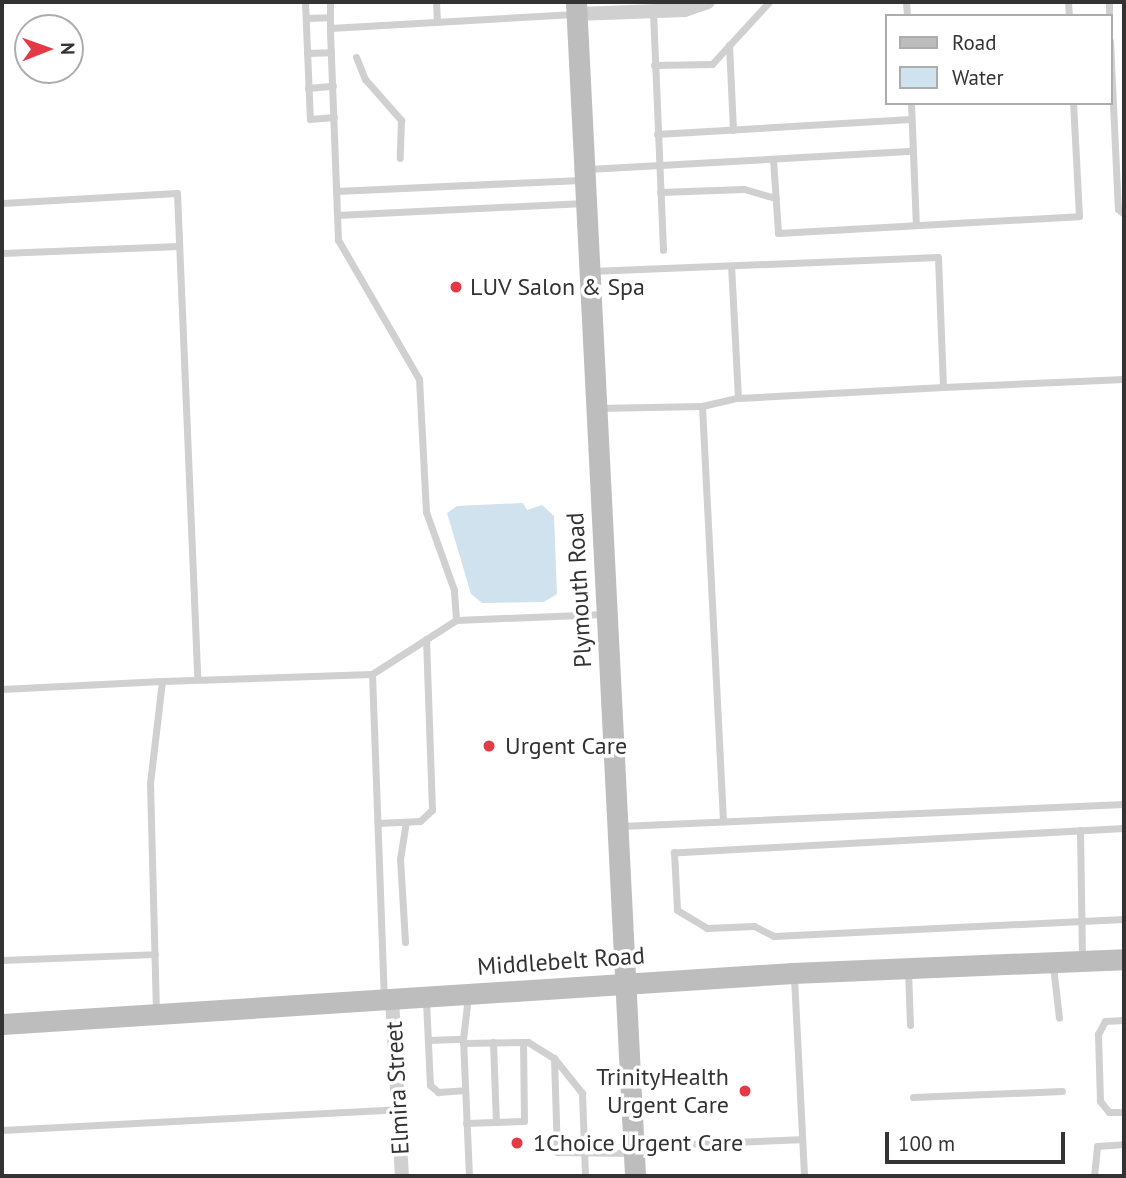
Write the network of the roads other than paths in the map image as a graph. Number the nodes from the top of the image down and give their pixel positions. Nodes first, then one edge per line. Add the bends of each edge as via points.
1 (305, 2) edge
2 (330, 2) edge
3 (436, 2) edge
4 (708, 2) edge
5 (769, 2) edge
6 (576, 8) edge
7 (653, 11) junction
8 (330, 17) junction
9 (306, 18) junction
10 (437, 22) junction
11 (330, 29) junction
12 (729, 46) junction
13 (331, 52) junction
14 (307, 53) junction
15 (356, 57) dead end
16 (654, 65) junction
17 (1112, 83) edge
18 (332, 86) junction
19 (309, 88) junction
20 (911, 105) edge
21 (1073, 105) edge
22 (334, 117) junction
23 (911, 120) junction
24 (733, 130) junction
25 (657, 134) junction
26 (1124, 144) edge
27 (1115, 145) junction
28 (913, 151) junction
29 (400, 158) dead end
30 (773, 159) junction
31 (659, 165) junction
32 (585, 174) junction
33 (1120, 182) edge
34 (336, 191) junction
35 (660, 192) junction
36 (776, 198) junction
37 (2, 203) edge
38 (587, 203) junction
39 (1124, 214) edge
40 (337, 215) junction
41 (916, 225) junction
42 (179, 246) junction
43 (663, 250) dead end
44 (2, 253) edge
45 (731, 266) junction
46 (590, 271) junction
47 (1124, 379) edge
48 (943, 387) junction
49 (738, 398) junction
50 (702, 406) junction
51 (597, 408) junction
52 (607, 614) junction
53 (456, 620) junction
54 (426, 639) junction
55 (372, 674) junction
56 (197, 679) junction
57 (162, 681) junction
58 (2, 689) edge
59 (1124, 804) edge
60 (723, 821) junction
61 (406, 822) junction
62 (378, 823) junction
63 (617, 827) junction
64 (1124, 828) edge
65 (1080, 830) junction
66 (1124, 919) edge
67 (1081, 921) junction
68 (405, 942) dead end
69 (155, 954) junction
70 (1124, 958) edge
71 (2, 960) edge
72 (1082, 960) junction
73 (1053, 962) junction
74 (908, 968) junction
75 (793, 973) junction
76 (626, 983) junction
77 (468, 994) junction
78 (426, 996) junction
79 (388, 999) junction
80 (156, 1015) junction
81 (1059, 1018) dead end
82 (1124, 1020) edge
83 (2, 1024) edge
84 (910, 1025) dead end
85 (428, 1040) junction
86 (463, 1041) junction
87 (493, 1042) junction
88 (523, 1042) junction
89 (554, 1058) junction
90 (465, 1090) junction
91 (1062, 1091) dead end
92 (912, 1097) dead end
93 (398, 1109) junction
94 (1124, 1112) edge
95 (466, 1122) junction
96 (496, 1122) junction
97 (2, 1130) edge
98 (800, 1139) junction
99 (1124, 1144) edge
100 (633, 1150) junction
101 (584, 1154) junction
102 (402, 1176) edge
103 (469, 1176) edge
104 (585, 1176) edge
105 (635, 1176) edge
106 (804, 1176) edge
107 (1094, 1176) edge

1 - 9 lane
2 - 8 lane
3 - 10 lane
4 - 7 street
5 - 12 lane
6 - 7 street
6 - 10 lane
6 - 32 main road, Plymouth Road
7 - 16 lane
8 - 9 lane
8 - 11 lane
9 - 14 lane
10 - 11 lane
11 - 13 lane
12 - 16 lane via 712,64
12 - 24 lane
13 - 14 lane
13 - 18 lane
14 - 19 lane
15 - 29 lane via 365,79 401,120
16 - 25 lane
17 - 27 lane
18 - 19 lane
18 - 22 lane
19 - 22 lane via 310,118
20 - 23 lane
21 - 41 lane via 1079,216
22 - 34 lane
23 - 24 lane
23 - 28 lane
24 - 25 lane
25 - 31 lane
26 - 27 lane
27 - 33 lane
28 - 30 lane
28 - 41 lane
30 - 31 lane
30 - 36 lane
31 - 32 lane
31 - 35 lane
32 - 34 lane
32 - 38 main road, Plymouth Road
33 - 39 lane
34 - 40 lane
35 - 36 lane via 744,189
35 - 43 lane
36 - 41 lane via 778,233
37 - 42 lane via 177,193
38 - 40 lane
38 - 46 main road, Plymouth Road
40 - 53 lane via 338,240 351,271 419,379 426,512 454,590
42 - 44 lane
42 - 56 lane
45 - 46 lane
45 - 48 lane via 938,257
45 - 49 lane
46 - 51 main road, Plymouth Road
47 - 48 lane
48 - 49 lane
49 - 50 lane
50 - 51 lane
50 - 60 lane
51 - 52 main road, Plymouth Road
52 - 53 lane
52 - 63 main road, Plymouth Road
53 - 54 lane
54 - 55 lane
54 - 61 lane via 432,810 420,821
55 - 56 lane
55 - 62 lane
56 - 57 lane
57 - 58 lane
57 - 69 lane via 151,750
59 - 60 lane
60 - 63 lane
61 - 62 lane
61 - 68 lane via 400,859
62 - 79 lane
63 - 76 main road, Plymouth Road
64 - 65 lane
65 - 67 lane
65 - 67 lane via 674,852 677,910 706,928 754,926 774,936
66 - 67 lane
67 - 72 lane
69 - 71 lane
69 - 80 lane
70 - 72 main road, Middlebelt Road
72 - 73 main road, Middlebelt Road
73 - 74 main road, Middlebelt Road
73 - 81 lane
74 - 75 main road, Middlebelt Road
74 - 84 lane
75 - 76 main road, Middlebelt Road
75 - 98 lane
76 - 77 main road, Middlebelt Road
76 - 100 main road, Plymouth Road
77 - 78 main road, Middlebelt Road
77 - 86 lane
78 - 79 main road, Middlebelt Road
78 - 85 lane
79 - 80 main road, Middlebelt Road
79 - 93 street, Elmira Street
80 - 83 main road, Middlebelt Road
82 - 94 lane via 1105,1021 1098,1034 1100,1101 1109,1112
85 - 86 lane
85 - 90 lane via 432,1089
86 - 87 lane
86 - 90 lane
87 - 88 lane
87 - 96 lane
88 - 89 lane
88 - 96 lane via 526,1117
89 - 101 lane via 582,1093
89 - 101 lane via 557,1152
90 - 95 lane
91 - 92 lane
93 - 97 lane
93 - 102 street, Elmira Street
95 - 96 lane
95 - 103 lane
98 - 100 lane
98 - 106 lane
99 - 107 lane via 1097,1146
100 - 101 lane
100 - 105 main road, Plymouth Road
101 - 104 lane

